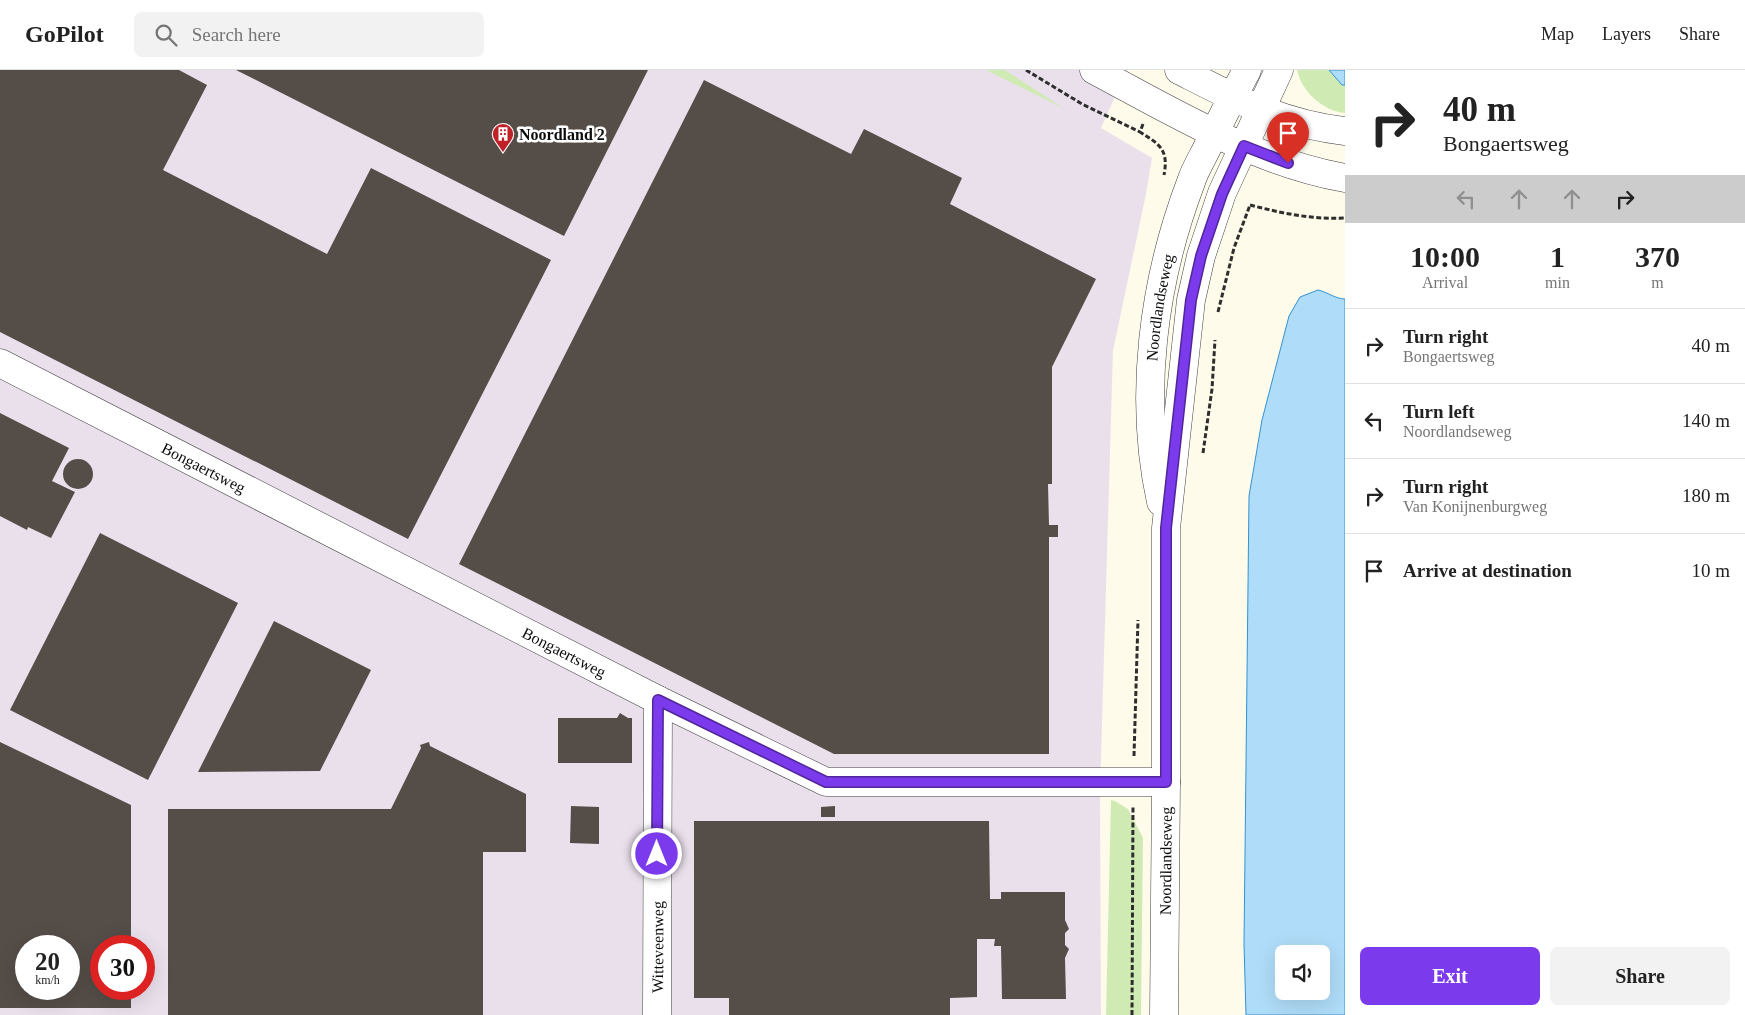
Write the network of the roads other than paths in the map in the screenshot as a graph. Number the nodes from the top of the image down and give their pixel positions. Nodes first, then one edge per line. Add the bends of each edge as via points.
1 (1094, 70) edge
2 (1179, 70) edge
3 (1247, 70) edge
4 (1279, 70) edge
5 (1232, 97) junction
6 (1261, 110) junction
7 (1345, 131) edge
8 (1214, 133) junction
9 (1244, 146) junction
10 (1345, 178) edge
11 (0, 363) edge
12 (1166, 528) junction
13 (658, 700) junction
14 (1166, 782) junction
15 (657, 1015) edge
16 (1164, 1015) edge

1 - 8 street
2 - 5 street
3 - 5 street, Noordlandseweg
4 - 6 street, Noordlandseweg
5 - 6 street
5 - 8 street, Noordlandseweg
6 - 7 street via 1303,125
6 - 9 street, Noordlandseweg
8 - 9 street
8 - 12 street, Noordlandseweg via 1191,181 1169,247 1154,332 1150,387 1154,470
9 - 10 street via 1315,172
9 - 12 street, Noordlandseweg via 1222,194 1201,256 1191,300
11 - 13 street, Bongaertsweg
12 - 14 street, Noordlandseweg
13 - 14 street, Bongaertsweg via 826,782
13 - 15 street, Witteveenweg
14 - 16 street, Noordlandseweg

